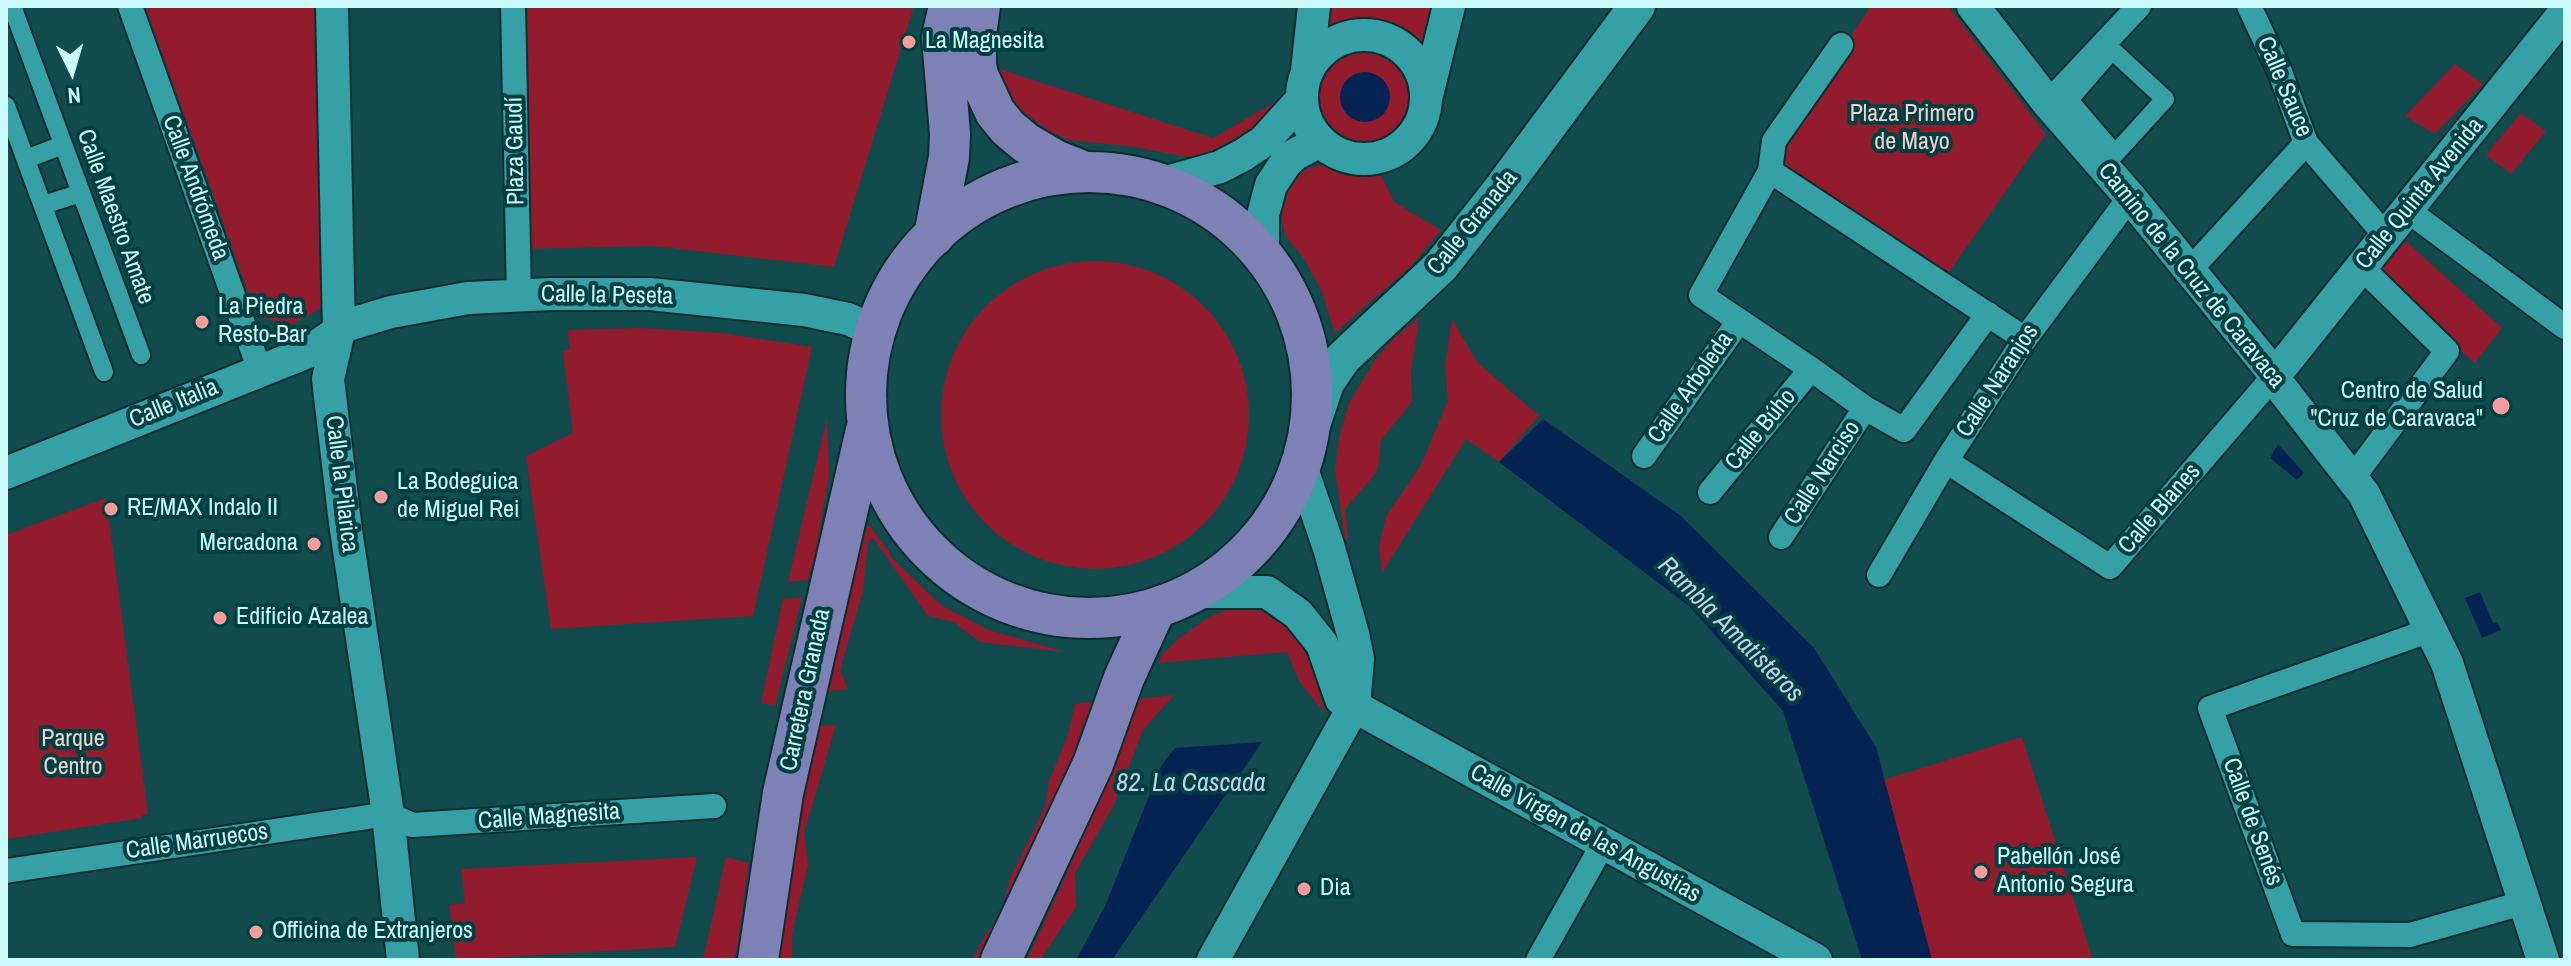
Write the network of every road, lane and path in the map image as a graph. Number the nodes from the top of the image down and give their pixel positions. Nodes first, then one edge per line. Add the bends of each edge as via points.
1 (12, 6) edge
2 (130, 6) edge
3 (332, 6) edge
4 (513, 6) edge
5 (949, 6) edge
6 (980, 6) edge
7 (1314, 6) edge
8 (1449, 6) edge
9 (1637, 6) edge
10 (1973, 6) edge
11 (2139, 6) edge
12 (2249, 6) edge
13 (2565, 12) edge
14 (1841, 45) dead end
15 (1305, 85) junction
16 (1427, 95) junction
17 (2165, 99) joint
18 (2048, 103) junction
19 (6, 106) edge
20 (1320, 141) junction
21 (2306, 143) junction
22 (63, 145) junction
23 (26, 159) junction
24 (1770, 171) junction
25 (1089, 173) junction
26 (1160, 184) junction
27 (81, 193) junction
28 (2130, 197) junction
29 (43, 205) junction
30 (2407, 210) junction
31 (934, 236) junction
32 (2386, 236) junction
33 (1263, 256) junction
34 (2361, 267) junction
35 (2189, 271) junction
36 (519, 296) junction
37 (1988, 314) junction
38 (1739, 321) junction
39 (2565, 327) edge
40 (339, 331) junction
41 (875, 331) junction
42 (2025, 339) junction
43 (141, 355) dead end
44 (1811, 369) junction
45 (260, 371) junction
46 (104, 372) dead end
47 (2275, 375) junction
48 (1865, 408) junction
49 (868, 422) junction
50 (1305, 450) junction
51 (1644, 456) dead end
52 (1946, 461) junction
53 (6, 473) edge
54 (2352, 479) junction
55 (1710, 492) dead end
56 (1781, 537) dead end
57 (1879, 575) dead end
58 (1195, 592) junction
59 (1156, 608) junction
60 (2431, 630) junction
61 (1354, 706) junction
62 (714, 806) dead end
63 (388, 814) junction
64 (1603, 844) junction
65 (6, 871) edge
66 (2526, 902) junction
67 (403, 960) edge
68 (758, 960) edge
69 (1001, 960) edge
70 (1213, 960) edge
71 (1538, 960) edge
72 (1816, 960) edge
73 (2543, 960) edge

1 - 22 street, Calle Maestro Amate
2 - 45 street, Calle Andrómeda
3 - 40 street, Calle la Pilarica
4 - 36 street, Plaza Gaudí
5 - 31 main road via 942,37 949,157
6 - 25 main road via 976,65 995,112 1026,143
7 - 15 street
8 - 16 street
9 - 50 main road, Calle Granada via 1441,266 1343,358 1326,383
10 - 18 street, Camino de la Cruz de Caravaca
11 - 18 street
12 - 21 street, Calle Sauce
13 - 30 street, Calle Quinta Avenida
14 - 24 street via 1774,141
15 - 16 street via 1317,56 1332,43 1368,34 1386,38 1415,60
15 - 20 street via 1308,125
15 - 26 street via 1254,149 1220,167
16 - 20 street via 1418,131 1389,154 1352,159
17 - 17 street via 2115,154 2069,100 2112,50
18 - 28 street, Camino de la Cruz de Caravaca
19 - 23 street
20 - 33 street via 1285,164 1271,185 1263,215
21 - 32 street, Calle Sauce
21 - 35 street
22 - 23 street
22 - 27 street, Calle Maestro Amate
23 - 29 street
24 - 37 street
24 - 38 street via 1701,295
25 - 26 main road
25 - 31 main road via 1007,188
26 - 33 main road via 1228,220
27 - 29 street
27 - 43 street, Calle Maestro Amate
28 - 35 street, Camino de la Cruz de Caravaca
28 - 42 street, Calle Naranjos
29 - 46 street
30 - 32 street, Calle Quinta Avenida
30 - 39 street
31 - 41 main road via 904,271
32 - 34 street, Calle Quinta Avenida
33 - 50 main road via 1290,298 1311,361 1313,394
34 - 47 street, Calle Quinta Avenida
34 - 54 street via 2447,351
35 - 47 street, Camino de la Cruz de Caravaca
36 - 40 street, Calle la Peseta via 468,298 391,312
36 - 41 street, Calle la Peseta via 650,294 722,300 804,310
37 - 42 street
37 - 48 street via 1904,430
38 - 44 street
38 - 51 street, Calle Arboleda
40 - 45 street, Calle Italia via 308,352
40 - 63 street, Calle la Pilarica via 328,379
41 - 49 main road via 868,364
42 - 52 street, Calle Naranjos
44 - 48 street
44 - 55 street, Calle Búho
45 - 53 street, Calle Italia
47 - 52 street, Calle Blanes via 2110,567
47 - 54 street, Camino de la Cruz de Caravaca
48 - 56 street, Calle Narciso
49 - 59 main road via 876,462 905,522 943,563 979,589 1020,606 1074,618
49 - 68 main road, Carretera Granada via 783,793
50 - 58 main road via 1292,491 1275,520 1230,569
50 - 61 street via 1358,659
52 - 57 street, Calle Naranjos
54 - 60 street, Camino de la Cruz de Caravaca
58 - 59 main road
58 - 61 street via 1267,592 1288,606 1322,644 1341,699
59 - 69 main road via 1093,764
60 - 66 street, Camino de la Cruz de Caravaca via 2457,691
60 - 66 street, Calle de Senés via 2210,708 2293,934 2410,935
61 - 64 street, Calle Virgen de las Angustias
61 - 70 street
62 - 63 street, Calle Magnesita via 412,825
63 - 65 street, Calle Marruecos
63 - 67 street, Calle la Pilarica
64 - 71 street
64 - 72 street, Calle Virgen de las Angustias
66 - 73 street, Camino de la Cruz de Caravaca

